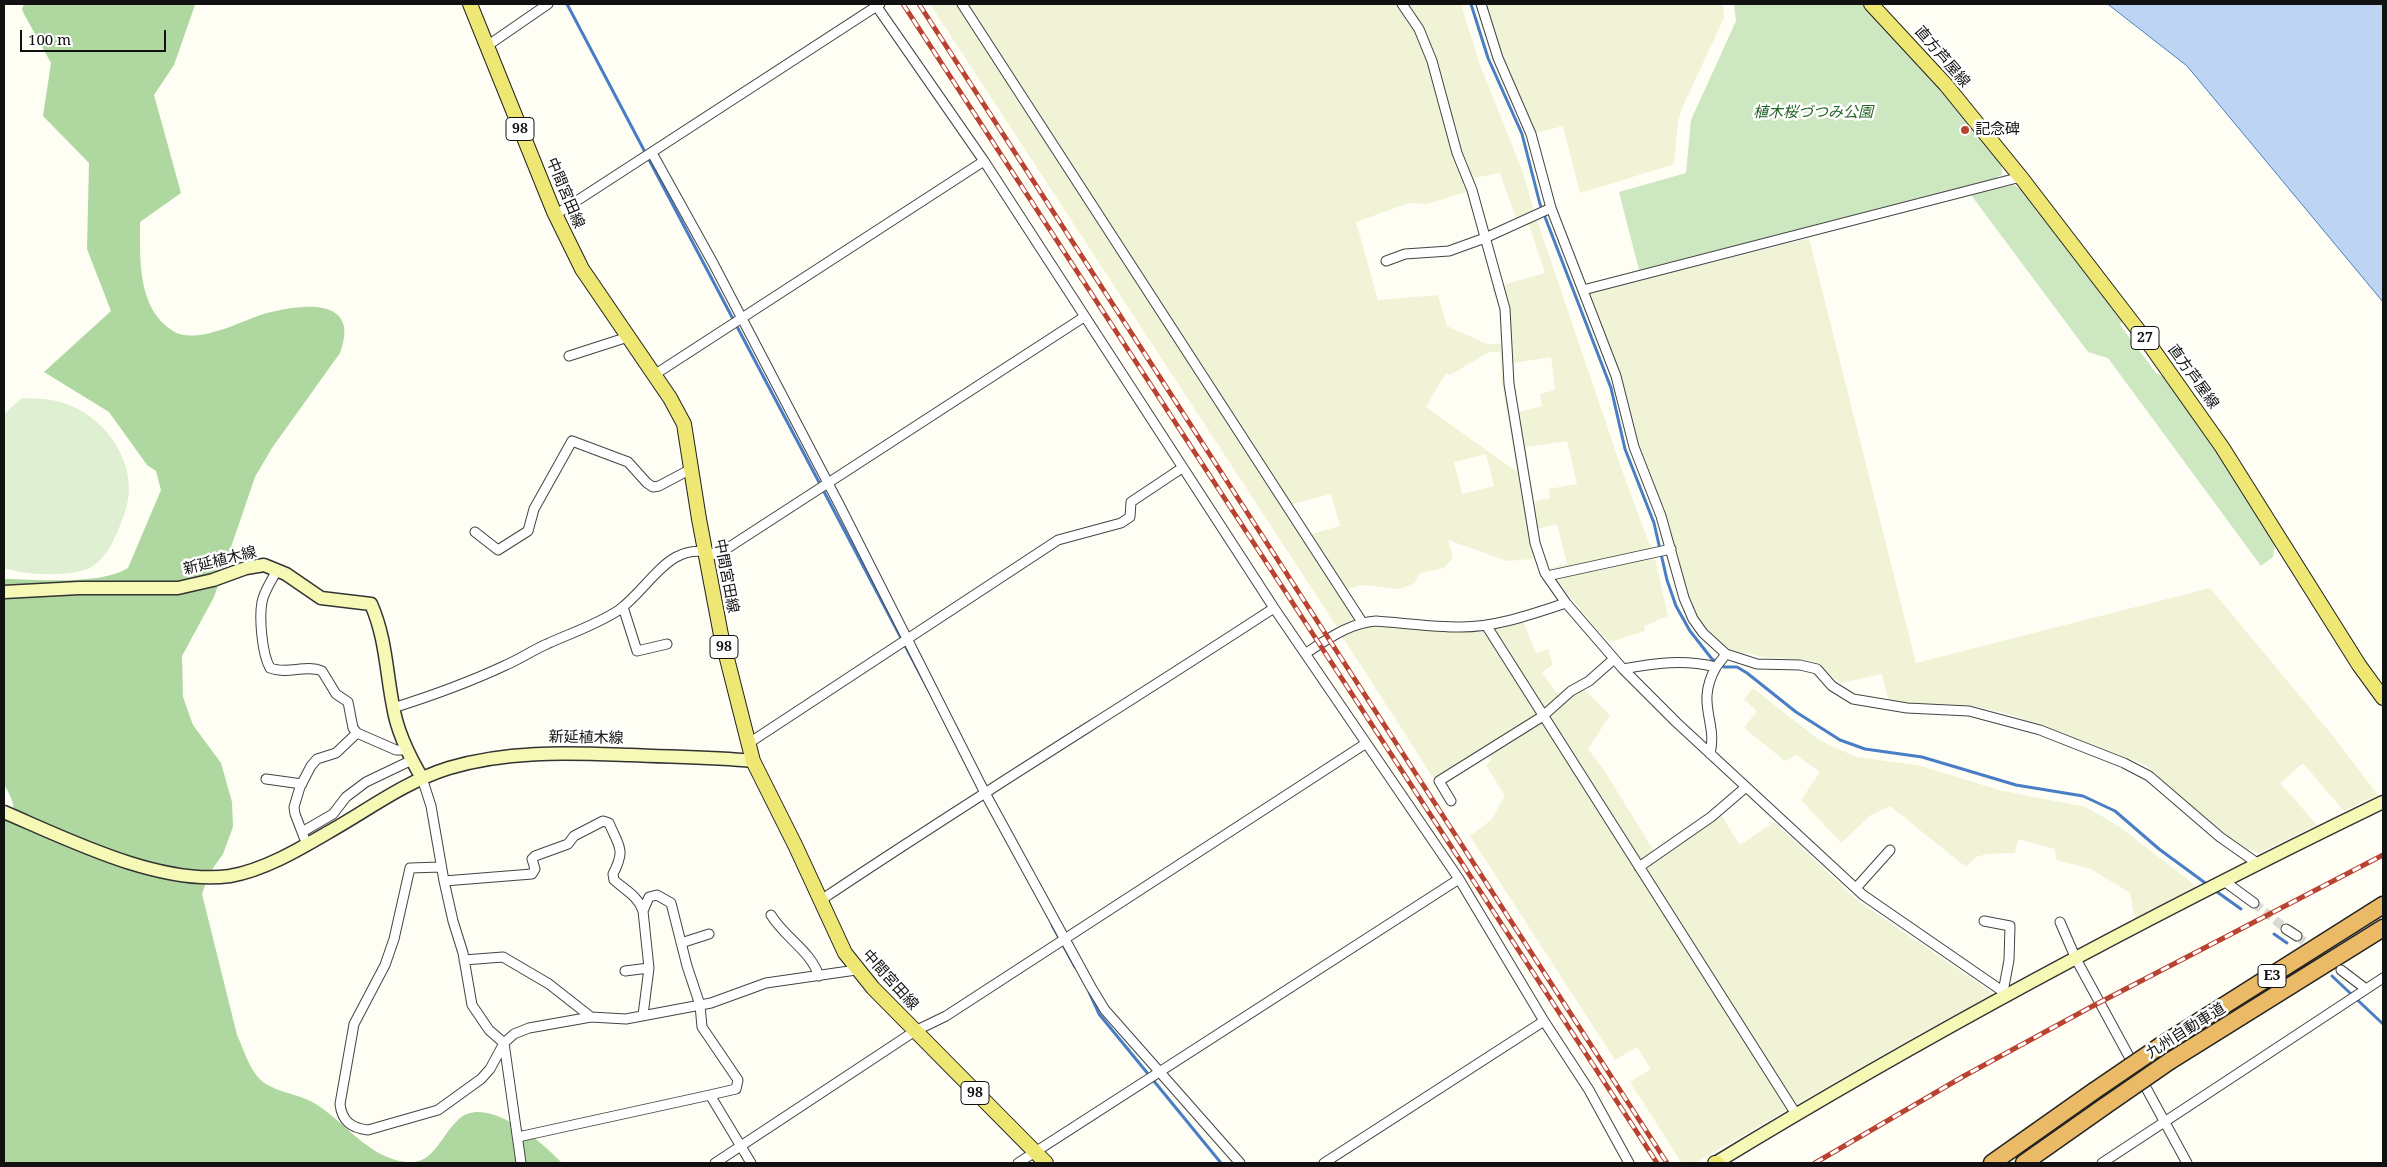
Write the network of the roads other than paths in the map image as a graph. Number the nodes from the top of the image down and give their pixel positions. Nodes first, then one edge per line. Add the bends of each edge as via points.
1 (470, 4) edge
2 (548, 4) edge
3 (962, 4) edge
4 (1402, 4) edge
5 (1481, 4) edge
6 (1871, 4) edge
7 (877, 5) edge
8 (486, 46) junction
9 (652, 153) junction
10 (984, 161) junction
11 (2021, 177) junction
12 (1551, 208) junction
13 (555, 215) junction
14 (1485, 238) junction
15 (1386, 261) dead end
16 (1583, 290) junction
17 (1084, 317) junction
18 (740, 318) junction
19 (628, 337) junction
20 (569, 356) dead end
21 (654, 375) junction
22 (1182, 468) junction
23 (691, 469) junction
24 (827, 483) junction
25 (474, 532) dead end
26 (1671, 548) junction
27 (705, 550) junction
28 (278, 570) junction
29 (1547, 576) junction
30 (4, 592) edge
31 (1566, 603) junction
32 (623, 607) junction
33 (1274, 608) junction
34 (1362, 622) junction
35 (1486, 625) junction
36 (908, 640) junction
37 (667, 644) dead end
38 (1306, 653) junction
39 (1726, 654) junction
40 (1614, 659) junction
41 (1716, 667) junction
42 (1623, 669) junction
43 (2383, 698) edge
44 (393, 708) junction
45 (1543, 716) junction
46 (357, 733) junction
47 (749, 742) junction
48 (1365, 744) junction
49 (1710, 754) junction
50 (409, 755) junction
51 (753, 761) junction
52 (422, 778) junction
53 (266, 779) dead end
54 (302, 784) junction
55 (1746, 787) junction
56 (985, 793) junction
57 (1451, 801) dead end
58 (2383, 802) edge
59 (4, 812) edge
60 (302, 832) junction
61 (307, 844) junction
62 (1890, 850) dead end
63 (2257, 863) junction
64 (441, 867) junction
65 (1639, 867) junction
66 (1459, 879) junction
67 (444, 882) junction
68 (2222, 882) junction
69 (1856, 888) junction
70 (821, 900) junction
71 (2254, 903) tunnel mouth
72 (2383, 906) edge
73 (642, 911) junction
74 (771, 915) dead end
75 (1984, 921) dead end
76 (2060, 922) dead end
77 (2383, 928) edge
78 (2286, 929) tunnel mouth
79 (709, 934) dead end
80 (2296, 936) tunnel mouth
81 (1064, 938) junction
82 (681, 943) junction
83 (2076, 959) junction
84 (464, 960) junction
85 (650, 968) junction
86 (856, 970) junction
87 (2341, 970) tunnel mouth
88 (625, 971) dead end
89 (819, 976) junction
90 (2383, 978) edge
91 (2364, 991) junction
92 (2006, 994) junction
93 (700, 1005) junction
94 (643, 1015) junction
95 (591, 1017) junction
96 (1544, 1021) junction
97 (916, 1031) junction
98 (504, 1043) junction
99 (1158, 1073) junction
100 (710, 1095) junction
101 (1796, 1114) junction
102 (2164, 1121) junction
103 (518, 1137) junction
104 (740, 1146) junction
105 (1036, 1153) junction
106 (521, 1163) edge
107 (715, 1163) edge
108 (751, 1163) edge
109 (1018, 1163) edge
110 (1046, 1163) edge
111 (1240, 1163) edge
112 (1324, 1163) edge
113 (1629, 1163) edge
114 (1716, 1163) edge
115 (1992, 1163) edge
116 (2024, 1163) edge
117 (2102, 1163) edge
118 (2187, 1163) edge

1 - 8 main road, 中間宮田線 / 98
2 - 8 street
3 - 34 street
4 - 14 street via 1419,29 1432,61 1456,153 1472,190
5 - 12 street via 1498,58 1531,134
6 - 11 main road, 直方芦屋線 / 27 via 1929,66
7 - 9 street
7 - 10 street
8 - 13 main road, 中間宮田線 / 98
9 - 13 street
9 - 18 street
10 - 17 street
10 - 18 street
11 - 16 street
11 - 43 main road, 直方芦屋線 / 27 via 2202,417
12 - 14 street
12 - 16 street
13 - 19 main road, 中間宮田線 / 98 via 582,269
14 - 15 street via 1449,251 1405,254
14 - 29 street via 1505,308 1510,394 1535,543
16 - 26 street via 1616,376 1634,447
17 - 22 street
17 - 24 street
18 - 21 street
18 - 24 street
19 - 20 street
19 - 21 main road, 中間宮田線 / 98
21 - 23 main road, 中間宮田線 / 98 via 684,424
22 - 33 street
22 - 36 street via 1131,502 1130,517 1121,523 1058,540
23 - 25 street via 653,487 628,462 572,441 534,509 528,531 498,550
23 - 27 main road, 中間宮田線 / 98
24 - 27 street via 717,555
24 - 36 street
26 - 29 street
26 - 39 street via 1684,598 1693,618 1703,633
27 - 32 street via 668,560
27 - 47 main road, 中間宮田線 / 98 via 721,635
28 - 30 main road, 新延植木線 via 264,565 246,568 178,588
28 - 44 main road, 新延植木線 via 321,598 371,604 380,626
28 - 46 street via 262,601 266,661 270,668 278,671 322,671 336,694 352,709 353,728
29 - 31 street
31 - 35 street
31 - 40 street
32 - 37 street via 637,651
32 - 44 street via 604,620 506,665
33 - 38 street
33 - 56 street
34 - 35 street via 1461,627
34 - 38 street via 1342,630
35 - 45 street
36 - 47 street
36 - 56 street
38 - 48 street
39 - 41 street
39 - 63 street via 1757,664 1800,664 1816,670 1832,686 1853,699 1907,708 1969,710 2040,730 2124,763 2149,776 2220,837
40 - 42 street
40 - 45 street
41 - 42 street via 1671,662
41 - 49 street via 1708,683 1706,698 1712,745
42 - 49 street
44 - 50 main road, 新延植木線
45 - 57 street via 1439,781
45 - 65 street
46 - 50 street
46 - 54 street via 336,753 317,759
47 - 51 main road, 中間宮田線 / 98
48 - 66 street
48 - 81 street
49 - 55 street
50 - 52 main road, 新延植木線
50 - 60 street via 346,797 333,814
51 - 52 main road, 新延植木線 via 561,752 484,760
51 - 70 main road, 中間宮田線 / 98
52 - 61 main road, 新延植木線
52 - 64 street via 431,806
53 - 54 street
54 - 60 street via 294,807
55 - 65 street via 1711,817
55 - 69 street
56 - 70 street
56 - 81 street
58 - 63 main road
59 - 61 main road, 新延植木線 via 125,862 195,876 229,876 259,868
60 - 61 street
62 - 69 street
63 - 68 main road
64 - 67 street
64 - 98 street via 410,868 385,965 354,1024 341,1113 345,1121 356,1129 368,1130 438,1110 490,1069
65 - 101 street
66 - 96 street
66 - 99 street
67 - 73 street via 532,874 535,856 568,844 574,836 603,821 609,823 622,852 613,874 614,880 635,896
67 - 84 street
68 - 71 street
68 - 83 main road
69 - 92 street via 1904,925
70 - 86 main road, 中間宮田線 / 98 via 844,953
72 - 115 highway, 九州自動車道 / E3, bridge via 2160,1046
73 - 82 street via 649,897 657,895 670,904
73 - 85 street
74 - 89 street via 780,929 809,955
75 - 92 street via 2010,926
76 - 83 street
77 - 116 highway, 九州自動車道 / E3, bridge via 2170,1061
78 - 80 street
79 - 82 street
81 - 97 street via 946,1016
81 - 99 street via 1105,1010
82 - 93 street
83 - 92 main road
83 - 102 street
84 - 95 street via 503,958 549,984
84 - 98 street via 472,1005 489,1030
85 - 88 street
85 - 94 street
86 - 89 street
86 - 97 main road, 中間宮田線 / 98
87 - 91 street
89 - 93 street via 760,984
90 - 91 street
91 - 102 street
92 - 101 main road
93 - 94 street
93 - 100 street via 702,1027 738,1080 736,1089
94 - 95 street via 626,1019
95 - 98 street via 529,1028 514,1034
96 - 112 street
96 - 113 street via 1589,1090
97 - 104 street
97 - 105 main road, 中間宮田線 / 98
98 - 103 street
99 - 105 street
99 - 111 street
100 - 103 street
100 - 104 street
101 - 114 main road
102 - 117 street
102 - 118 street
103 - 106 street
104 - 107 street
104 - 108 street
105 - 109 street
105 - 110 main road, 中間宮田線 / 98

